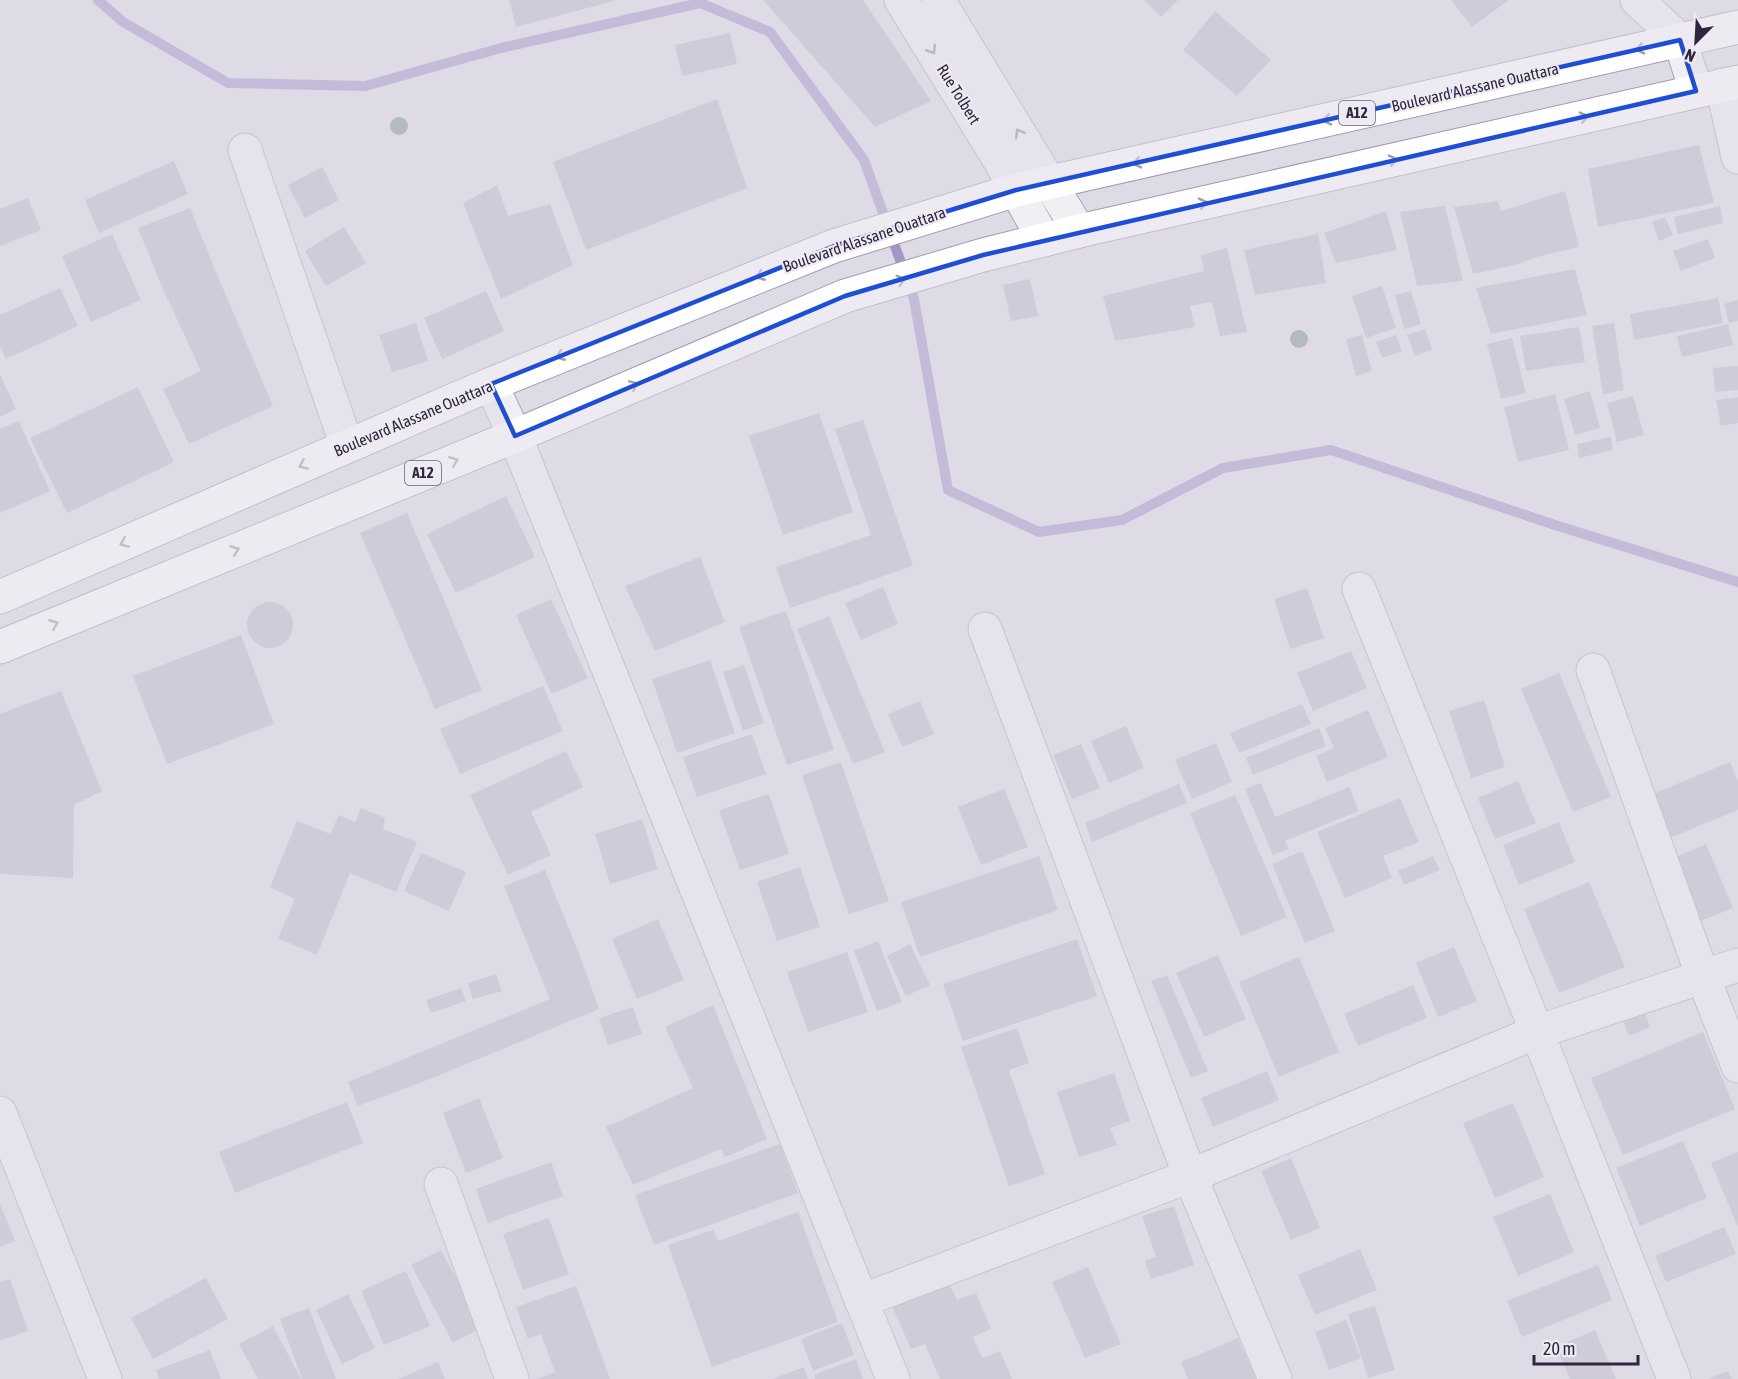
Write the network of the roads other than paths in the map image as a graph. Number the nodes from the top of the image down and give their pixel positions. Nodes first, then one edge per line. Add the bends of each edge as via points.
1 (901, 0) edge
2 (938, 0) edge
3 (1637, 0) edge
4 (1738, 27) edge
5 (1680, 40) junction
6 (1719, 86) edge
7 (244, 150) dead end
8 (1738, 157) edge
9 (1050, 183) junction
10 (1016, 190) junction
11 (1078, 231) junction
12 (1044, 240) junction
13 (491, 384) junction
14 (515, 436) junction
15 (347, 446) junction
16 (1359, 589) dead end
17 (0, 597) edge
18 (985, 629) dead end
19 (0, 646) edge
20 (1593, 670) dead end
21 (1738, 965) edge
22 (1703, 977) junction
23 (1537, 1032) junction
24 (1738, 1066) edge
25 (0, 1113) edge
26 (1190, 1176) junction
27 (441, 1184) dead end
28 (861, 1301) junction
29 (105, 1379) edge
30 (512, 1379) edge
31 (893, 1379) edge
32 (1275, 1379) edge
33 (1674, 1379) edge

1 -> 10 street, Rue Tolbert
9 -> 2 street, Rue Tolbert
3 - 5 street
4 - 5 main road, Boulevard Alassane Ouattara / A12
5 - 6 street
5 -> 9 main road, Boulevard Alassane Ouattara / A12
6 - 8 street
11 -> 6 main road, A12
7 - 15 street
9 - 10 main road, Boulevard Alassane Ouattara / A12
9 - 11 street, Rue Tolbert
10 - 12 street, Rue Tolbert
10 -> 13 main road, Boulevard Alassane Ouattara / A12 via 834,246
11 - 12 main road, A12
14 -> 12 main road, A12 via 845,296
13 - 14 street
13 - 15 main road, Boulevard Alassane Ouattara / A12
19 -> 14 main road, A12
14 - 28 street
15 -> 17 main road, Boulevard Alassane Ouattara / A12
16 - 23 street
18 - 26 street
20 - 22 street
21 - 22 street
22 - 23 street
22 - 24 street
23 - 26 street
23 - 33 street
25 - 29 street
26 - 28 street
26 - 32 street
27 - 30 street
28 - 31 street

